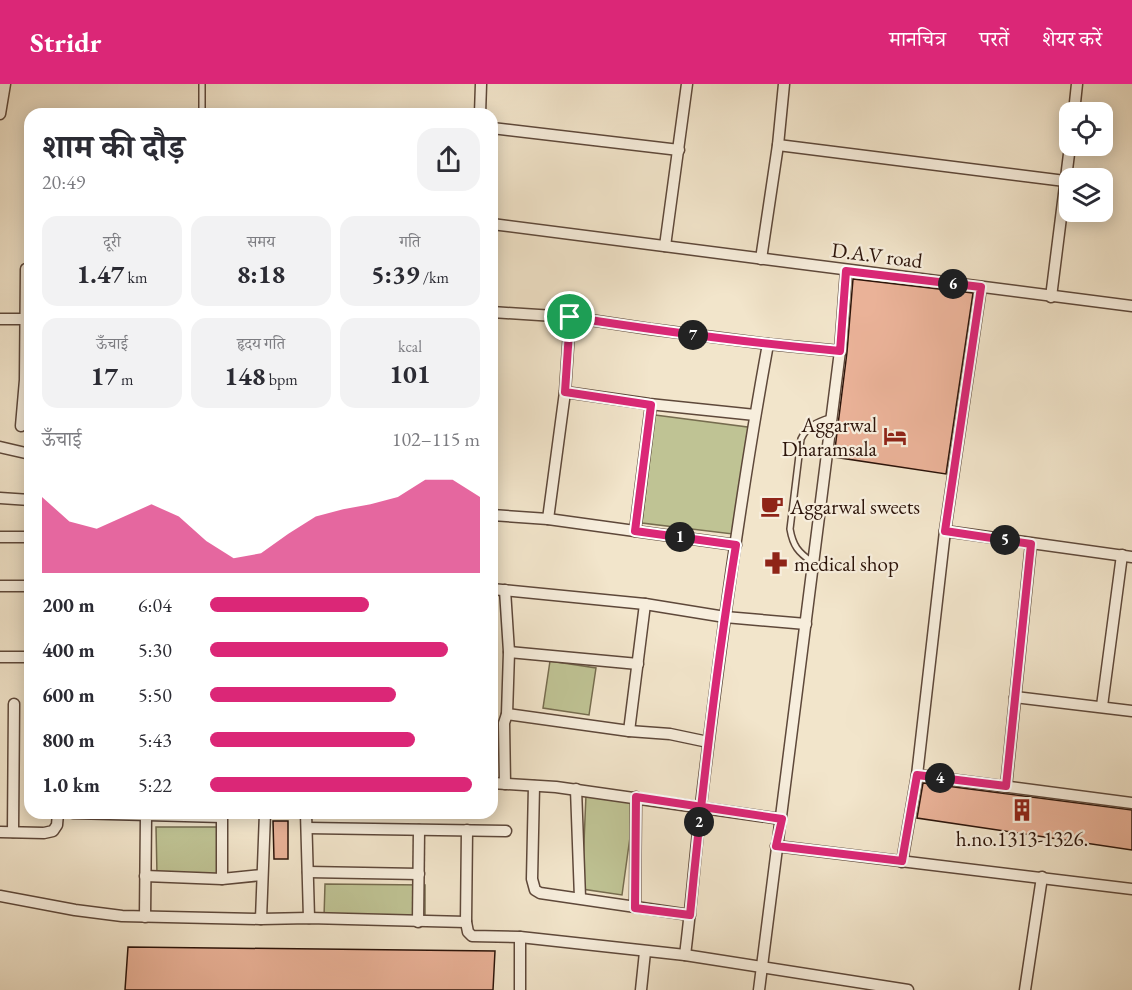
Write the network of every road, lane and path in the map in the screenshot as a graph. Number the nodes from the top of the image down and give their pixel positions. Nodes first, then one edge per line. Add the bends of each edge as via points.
1 (5, 84) edge
2 (202, 84) edge
3 (481, 84) edge
4 (687, 84) edge
5 (784, 84) edge
6 (1077, 84) edge
7 (1075, 102) edge
8 (202, 108) edge
9 (480, 108) edge
10 (0, 114) edge
11 (498, 129) edge
12 (778, 145) junction
13 (679, 150) junction
14 (1059, 180) edge
15 (1060, 222) edge
16 (498, 225) edge
17 (665, 246) junction
18 (761, 259) junction
19 (846, 271) junction
20 (981, 287) junction
21 (1051, 297) junction
22 (1132, 306) edge
23 (498, 312) edge
24 (570, 317) junction
25 (0, 319) edge
26 (24, 319) edge
27 (768, 344) junction
28 (840, 351) junction
29 (565, 392) junction
30 (651, 405) junction
31 (24, 407) edge
32 (755, 415) junction
33 (832, 417) junction
34 (21, 426) dead end
35 (0, 447) edge
36 (24, 453) edge
37 (0, 498) edge
38 (24, 500) edge
39 (498, 515) edge
40 (548, 519) junction
41 (635, 531) junction
42 (945, 531) junction
43 (0, 537) edge
44 (24, 537) edge
45 (1031, 544) junction
46 (736, 545) junction
47 (1127, 556) edge
48 (813, 563) junction
49 (0, 586) edge
50 (24, 586) edge
51 (498, 589) edge
52 (506, 590) junction
53 (645, 604) junction
54 (724, 617) junction
55 (806, 624) junction
56 (509, 652) junction
57 (0, 657) edge
58 (24, 657) edge
59 (638, 663) junction
60 (1015, 697) junction
61 (14, 704) dead end
62 (1102, 706) junction
63 (1132, 711) edge
64 (506, 718) junction
65 (498, 721) edge
66 (629, 731) junction
67 (708, 742) junction
68 (917, 775) junction
69 (498, 783) edge
70 (505, 784) junction
71 (534, 786) junction
72 (1006, 786) junction
73 (576, 789) junction
74 (636, 797) junction
75 (1132, 803) edge
76 (700, 807) junction
77 (58, 819) edge
78 (146, 819) edge
79 (222, 819) edge
80 (265, 819) edge
81 (306, 819) edge
82 (782, 819) junction
83 (307, 828) junction
84 (419, 830) junction
85 (466, 830) junction
86 (506, 831) dead end
87 (0, 832) edge
88 (13, 832) junction
89 (776, 846) junction
90 (902, 861) junction
91 (309, 872) junction
92 (419, 874) junction
93 (262, 875) junction
94 (145, 876) junction
95 (1042, 877) junction
96 (222, 879) junction
97 (1132, 889) edge
98 (0, 896) edge
99 (580, 898) junction
100 (635, 908) junction
101 (690, 915) junction
102 (145, 917) junction
103 (309, 918) junction
104 (261, 919) junction
105 (418, 922) junction
106 (466, 922) junction
107 (520, 937) junction
108 (645, 952) junction
109 (685, 955) junction
110 (762, 967) junction
111 (884, 988) edge
112 (520, 990) edge
113 (641, 990) edge
114 (759, 990) edge
115 (908, 990) edge
116 (1025, 990) edge

1 - 10 street
2 - 8 lane
3 - 9 street
4 - 13 street
5 - 12 street
6 - 7 street
11 - 13 street
12 - 14 street
12 - 18 street
13 - 17 street
15 - 21 street
16 - 17 street, D.A.V road
17 - 18 street, D.A.V road
18 - 19 street, D.A.V road
19 - 20 street, D.A.V road
19 - 28 street
20 - 21 street, D.A.V road
20 - 42 street
21 - 22 street, D.A.V road
23 - 24 street
24 - 27 street
24 - 29 street
25 - 26 street
27 - 28 street
27 - 32 street
28 - 33 street
29 - 30 street
29 - 40 street
30 - 32 street
30 - 41 street
31 - 34 street
32 - 46 street
33 - 48 street
33 - 48 lane via 811,426 801,439 790,529 798,552
35 - 36 street
37 - 38 street
39 - 40 street
40 - 41 street
41 - 46 street
42 - 45 street
42 - 68 street
43 - 44 street
45 - 47 street
45 - 60 street
46 - 54 street
47 - 62 street
48 - 55 street
49 - 50 street
51 - 52 street
52 - 53 street
52 - 56 street
53 - 54 street
53 - 59 street
54 - 55 street
54 - 67 street
55 - 82 street
56 - 59 street
56 - 64 street
57 - 58 street
59 - 66 street
60 - 62 street
60 - 72 street
61 - 88 street
62 - 63 street
64 - 65 street
64 - 66 street
64 - 70 street
66 - 67 street
67 - 76 street
68 - 72 street
68 - 90 street
69 - 70 street
70 - 71 street
71 - 73 street
71 - 99 street via 534,890
72 - 75 street
73 - 74 street
73 - 99 street
74 - 76 street
74 - 100 street
76 - 82 street
76 - 101 street
77 - 88 street via 53,831
78 - 94 street
79 - 96 street
80 - 93 street
81 - 83 street
82 - 89 street
83 - 84 street
83 - 91 street
84 - 85 street
84 - 92 street
85 - 86 street
85 - 106 street
87 - 88 street
89 - 90 street
89 - 110 street
90 - 95 street
91 - 92 street
91 - 103 street
92 - 105 street
93 - 96 street
93 - 104 street
94 - 96 street
94 - 102 street
95 - 97 street
95 - 116 street
98 - 102 street via 103,915
99 - 100 street
100 - 101 street
101 - 109 street
102 - 104 street
103 - 104 street
103 - 105 street
105 - 106 street
106 - 107 street via 472,936
107 - 108 street
107 - 112 street
108 - 109 street
108 - 113 street
109 - 110 street
110 - 111 street
110 - 114 street
111 - 115 street

